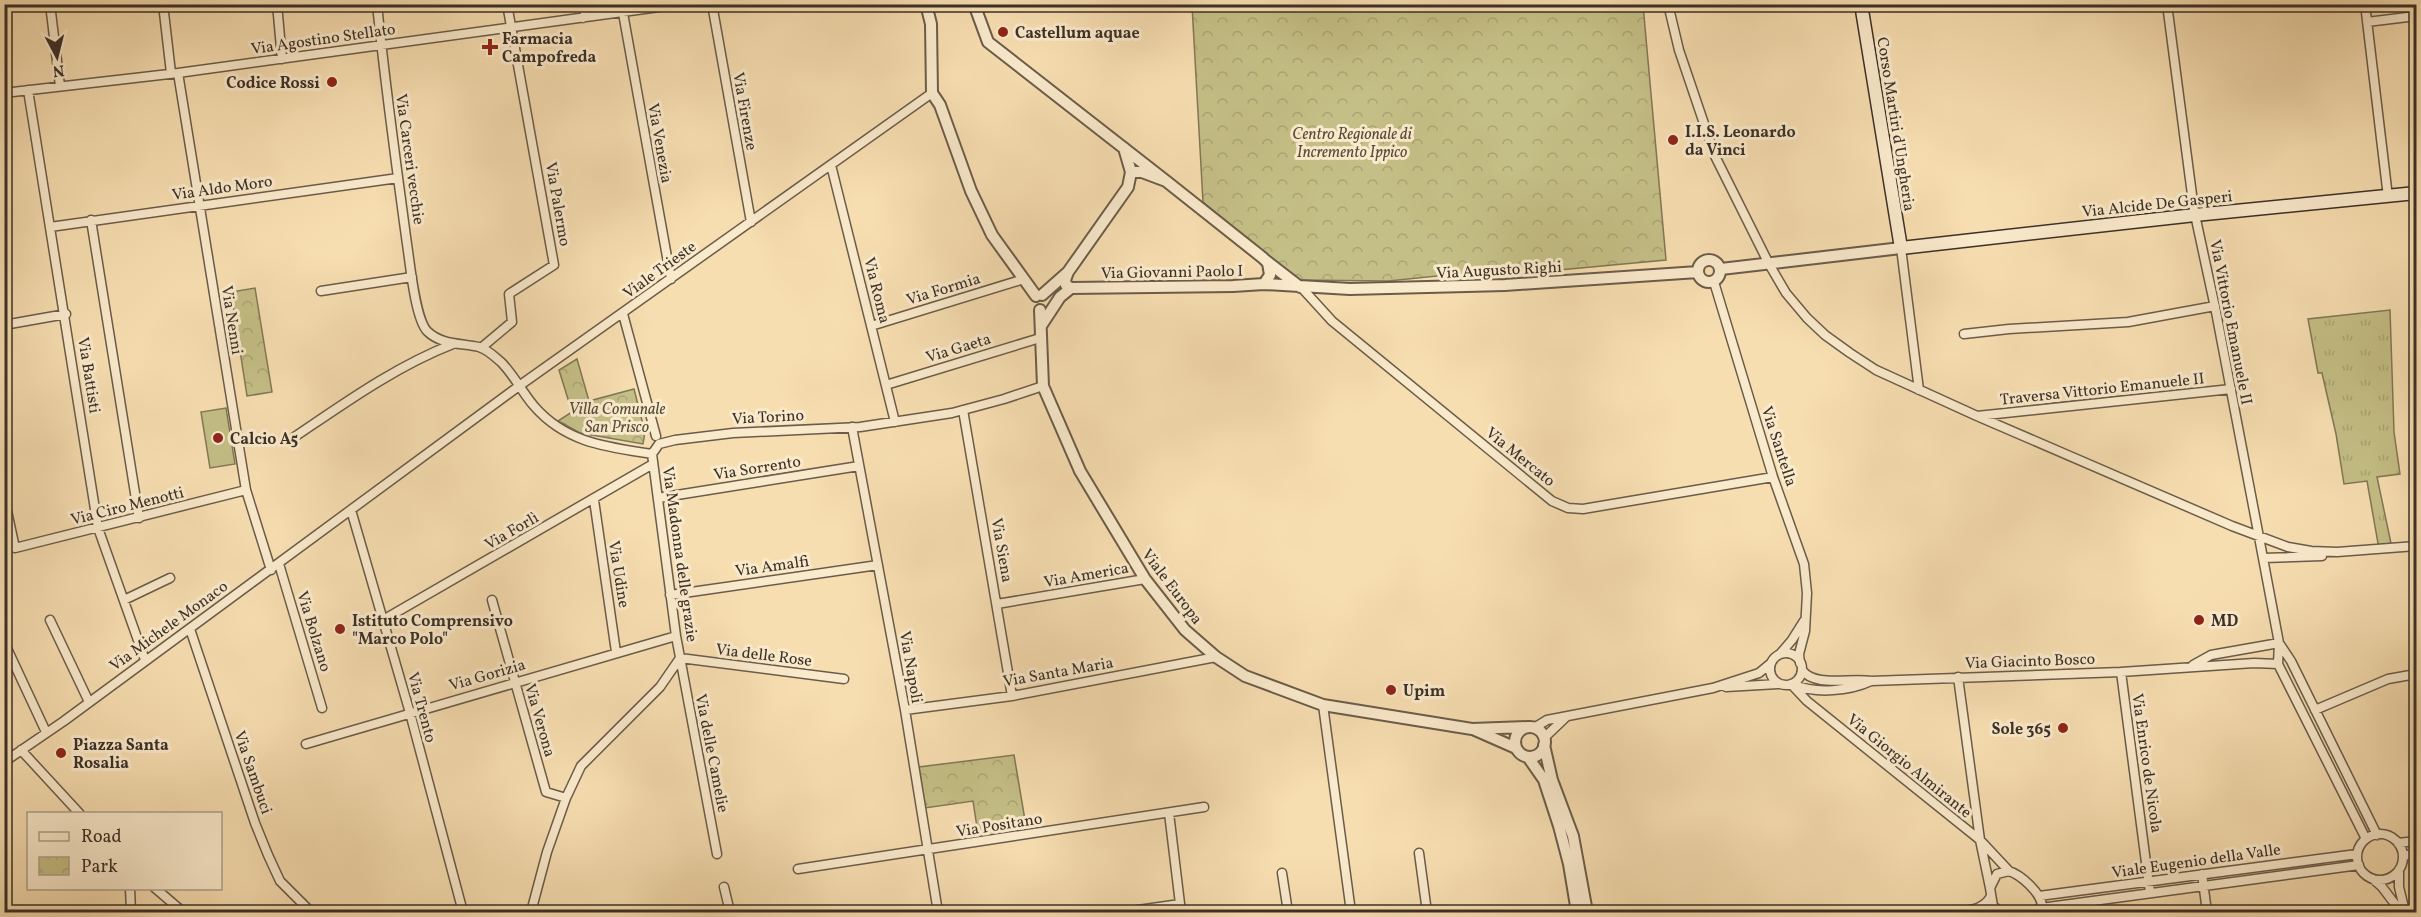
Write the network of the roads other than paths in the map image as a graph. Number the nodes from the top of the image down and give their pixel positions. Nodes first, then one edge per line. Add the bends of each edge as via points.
1 (50, 4) edge
2 (163, 4) edge
3 (277, 4) edge
4 (377, 4) edge
5 (507, 4) edge
6 (589, 4) edge
7 (681, 4) edge
8 (712, 4) edge
9 (926, 4) edge
10 (936, 4) edge
11 (1668, 4) edge
12 (1861, 4) edge
13 (2167, 4) edge
14 (2365, 4) edge
15 (977, 7) edge
16 (622, 13) junction
17 (2416, 16) edge
18 (583, 18) junction
19 (2367, 22) junction
20 (931, 24) junction
21 (512, 27) junction
22 (381, 45) junction
23 (282, 59) junction
24 (175, 73) junction
25 (60, 86) junction
26 (28, 90) junction
27 (4, 93) edge
28 (932, 93) junction
29 (1124, 148) junction
30 (831, 165) junction
31 (1131, 172) junction
32 (398, 178) junction
33 (1166, 181) junction
34 (2416, 194) edge
35 (2388, 197) junction
36 (200, 205) junction
37 (2195, 215) junction
38 (90, 220) junction
39 (751, 222) junction
40 (50, 227) junction
41 (1901, 248) junction
42 (1263, 258) junction
43 (1769, 264) junction
44 (1721, 269) junction
45 (1068, 272) junction
46 (1698, 272) junction
47 (412, 277) junction
48 (671, 279) junction
49 (1024, 279) junction
50 (1714, 282) junction
51 (1264, 284) junction
52 (1301, 287) junction
53 (1071, 288) junction
54 (321, 291) dead end
55 (1039, 296) junction
56 (2215, 306) junction
57 (66, 314) junction
58 (623, 314) junction
59 (4, 325) edge
60 (871, 326) junction
61 (1040, 332) junction
62 (1964, 334) dead end
63 (453, 344) junction
64 (481, 348) junction
65 (886, 385) junction
66 (519, 386) junction
67 (1043, 386) junction
68 (2230, 389) junction
69 (1920, 390) junction
70 (963, 410) junction
71 (1977, 416) junction
72 (895, 422) junction
73 (852, 427) junction
74 (656, 436) dead end
75 (290, 440) dead end
76 (653, 459) junction
77 (860, 466) junction
78 (1773, 477) junction
79 (246, 490) junction
80 (4, 497) edge
81 (658, 498) junction
82 (594, 500) junction
83 (350, 511) junction
84 (140, 518) junction
85 (98, 528) junction
86 (2259, 537) junction
87 (2416, 546) edge
88 (2337, 552) junction
89 (2263, 558) junction
90 (279, 564) junction
91 (878, 565) junction
92 (271, 570) junction
93 (170, 578) dead end
94 (1145, 579) junction
95 (670, 595) junction
96 (124, 600) junction
97 (492, 600) dead end
98 (997, 604) junction
99 (50, 620) dead end
100 (383, 620) junction
101 (1804, 620) junction
102 (190, 629) junction
103 (676, 636) junction
104 (4, 642) edge
105 (2279, 643) junction
106 (616, 652) junction
107 (1778, 656) junction
108 (1216, 657) junction
109 (680, 658) junction
110 (145, 660) junction
111 (1771, 663) junction
112 (2278, 664) junction
113 (2190, 666) junction
114 (1801, 667) junction
115 (2121, 672) junction
116 (2416, 674) edge
117 (1958, 677) junction
118 (844, 680) dead end
119 (1871, 681) junction
120 (515, 682) junction
121 (1781, 684) junction
122 (1791, 684) junction
123 (1713, 688) junction
124 (1012, 696) junction
125 (89, 702) junction
126 (1323, 705) junction
127 (322, 708) dead end
128 (905, 710) junction
129 (2315, 710) junction
130 (410, 713) junction
131 (1566, 716) junction
132 (1531, 728) junction
133 (1472, 729) junction
134 (46, 732) junction
135 (1544, 742) junction
136 (306, 744) dead end
137 (1516, 748) junction
138 (21, 750) junction
139 (1528, 757) junction
140 (4, 762) edge
141 (566, 798) junction
142 (1204, 807) dead end
143 (79, 812) edge
144 (1169, 813) junction
145 (2377, 835) junction
146 (2366, 839) junction
147 (1980, 840) junction
148 (2416, 841) edge
149 (2398, 843) junction
150 (928, 850) junction
151 (1419, 853) dead end
152 (2416, 853) edge
153 (717, 854) dead end
154 (2358, 854) junction
155 (2403, 856) junction
156 (2359, 865) junction
157 (798, 869) dead end
158 (2399, 870) junction
159 (2009, 871) junction
160 (1282, 873) dead end
161 (2202, 874) junction
162 (2373, 879) junction
163 (2148, 880) junction
164 (2204, 886) junction
165 (724, 887) dead end
166 (130, 890) edge
167 (157, 890) edge
168 (1991, 892) junction
169 (2150, 893) junction
170 (2039, 896) junction
171 (1180, 908) edge
172 (2041, 908) junction
173 (131, 912) edge
174 (183, 912) edge
175 (311, 912) edge
176 (463, 912) edge
177 (529, 912) edge
178 (730, 912) edge
179 (938, 912) edge
180 (1124, 912) edge
181 (1288, 912) edge
182 (1351, 912) edge
183 (1427, 912) edge
184 (1577, 912) edge
185 (1587, 912) edge
186 (1935, 912) edge
187 (2001, 912) edge
188 (2016, 912) edge
189 (2207, 912) edge
190 (2403, 912) edge

1 - 25 street
2 - 24 street, Via Nenni
3 - 23 street
4 - 22 street
5 - 21 street
6 - 18 street
7 - 16 street, Via Agostino Stellato
8 - 39 street, Via Firenze
9 - 20 street
10 - 20 street
11 - 43 street via 1715,156
12 - 41 main road, Corso Martiri d'Ungheria
13 - 37 street, Via Vittorio Emanuele II
14 - 19 street
15 - 29 street via 988,42
16 - 18 street, Via Agostino Stellato
16 - 48 street, Via Venezia
17 - 19 street
18 - 21 street, Via Agostino Stellato
19 - 35 street
20 - 28 street
21 - 22 street, Via Agostino Stellato
21 - 64 street, Via Palermo via 554,265 509,294 512,322
22 - 23 street, Via Agostino Stellato
22 - 32 street, Via Carceri vecchie
23 - 24 street, Via Agostino Stellato
24 - 25 street, Via Agostino Stellato
24 - 36 street, Via Nenni
25 - 26 street, Via Agostino Stellato
26 - 27 street, Via Agostino Stellato
26 - 40 street, Via Battisti
28 - 30 street, Viale Trieste
28 - 49 street via 992,235
29 - 31 street
29 - 33 street
30 - 39 street, Viale Trieste
30 - 60 street, Via Roma
31 - 33 street, Via Giovanni Paolo I
31 - 45 street, Via Giovanni Paolo I via 1128,187
32 - 36 street, Via Aldo Moro
32 - 47 street, Via Carceri vecchie
33 - 42 street, Via Giovanni Paolo I
34 - 35 main road, Via Alcide De Gasperi
35 - 37 main road, Via Alcide De Gasperi
36 - 38 street, Via Aldo Moro
36 - 79 street, Via Nenni
37 - 41 main road, Via Alcide De Gasperi
37 - 56 street, Via Vittorio Emanuele II
38 - 40 street, Via Aldo Moro
38 - 84 street
39 - 48 street, Viale Trieste
40 - 57 street, Via Battisti
41 - 43 street
41 - 69 street
42 - 51 street, Via Giovanni Paolo I via 1270,275
42 - 52 street
43 - 44 street
43 - 69 street via 1786,293 1825,335 1876,370
44 - 46 street via 1714,260 1706,260
44 - 50 street
45 - 53 street via 1065,280
45 - 55 street, Via Giovanni Paolo I
46 - 50 street via 1703,281
46 - 52 street, Via Augusto Righi via 1505,285
47 - 54 street
47 - 63 street, Via Carceri vecchie via 423,325 439,339
48 - 58 street, Viale Trieste
49 - 55 street
49 - 60 street, Via Formia
50 - 78 street, Via Santella
51 - 52 street, Via Augusto Righi
51 - 53 street, Via Giovanni Paolo I
52 - 78 street, Via Mercato via 1332,321 1552,501 1568,508 1583,509
53 - 61 street via 1055,303
55 - 61 street, Viale Europa via 1048,300 1048,305 1040,310
56 - 62 street via 2128,322
56 - 68 street, Via Vittorio Emanuele II
57 - 59 street
57 - 85 street, Via Battisti
58 - 66 street, Viale Trieste
58 - 74 street
60 - 65 street, Via Roma
61 - 65 street, Via Gaeta
61 - 67 street, Viale Europa
63 - 64 street, Via Carceri vecchie
63 - 75 street via 365,390
64 - 66 street via 504,366
65 - 72 street, Via Roma
66 - 76 street via 549,423 564,433
66 - 83 street, Viale Trieste
67 - 70 street, Via Torino
67 - 94 street, Viale Europa via 1080,471
68 - 71 street, Traversa Vittorio Emanuele II
68 - 86 street, Via Vittorio Emanuele II
69 - 71 street
70 - 72 street, Via Torino
70 - 98 street, Via Siena
71 - 86 street
72 - 73 street, Via Torino
73 - 76 street, Via Torino via 675,440 659,444
73 - 77 street, Via Napoli
76 - 81 street, Via Madonna delle grazie
76 - 82 street, Via Forlì
77 - 81 street, Via Sorrento
77 - 91 street, Via Napoli
78 - 101 street, Via Santella via 1804,564 1808,593
79 - 84 street, Via Ciro Menotti
79 - 92 street, Via Nenni
80 - 85 street, Via Ciro Menotti via 15,548
81 - 95 street, Via Madonna delle grazie
82 - 100 street, Via Forlì
82 - 106 street, Via Udine
83 - 90 street, Via Michele Monaco
83 - 100 street, Via Trento
84 - 85 street, Via Ciro Menotti
85 - 96 street, Via Battisti
86 - 88 street via 2288,547
86 - 89 street, Via Vittorio Emanuele II
87 - 88 street
88 - 89 street
89 - 105 street, Via Vittorio Emanuele II
90 - 92 street, Via Michele Monaco
90 - 127 street, Via Bolzano
91 - 95 street, Via Amalfi
91 - 128 street, Via Napoli
92 - 102 street, Via Michele Monaco
93 - 96 street
94 - 98 street, Via America
94 - 108 street, Viale Europa via 1185,630
95 - 103 street, Via Madonna delle grazie
96 - 110 street, Via Battisti
97 - 120 street, Via Verona
98 - 124 street, Via Siena
99 - 125 street
100 - 130 street, Via Trento
101 - 107 street, Via Santella
101 - 114 street, Via Santella
102 - 110 street, Via Michele Monaco
102 - 175 street, Via Sambuci via 268,855 280,881
103 - 106 street, Via Gorizia
103 - 109 street, Via Madonna delle grazie
104 - 134 street
105 - 112 street, Via Vittorio Emanuele II
105 - 113 street, Via Giacinto Bosco via 2211,655
105 - 129 street, Via Vittorio Emanuele II
106 - 120 street, Via Gorizia
107 - 111 street
107 - 114 street via 1793,655
108 - 124 street, Via Santa Maria
108 - 126 street, Viale Europa via 1245,676
109 - 118 street, Via delle Rose
109 - 141 street, Via Madonna delle grazie via 660,687 580,766
109 - 153 street, Via delle Camelie
110 - 125 street, Via Michele Monaco
111 - 121 street via 1773,678
111 - 123 street via 1748,677
112 - 113 street, Via Giacinto Bosco
112 - 146 street, Via Vittorio Emanuele II
113 - 115 street, Via Giacinto Bosco
114 - 119 street, Via Giacinto Bosco via 1816,680
114 - 122 street via 1798,679
115 - 117 street, Via Giacinto Bosco
115 - 163 street, Via Enrico de Nicola
116 - 129 street via 2388,679
117 - 119 street, Via Giacinto Bosco
117 - 147 street
119 - 122 street, Via Giacinto Bosco via 1858,687 1816,690
120 - 130 street, Via Gorizia
120 - 141 street, Via Verona via 546,792
121 - 122 street
121 - 123 street
122 - 147 street, Via Giorgio Almirante
123 - 131 street
124 - 128 street, Via Santa Maria
125 - 134 street, Via Michele Monaco
126 - 133 street, Viale Europa
126 - 182 street
128 - 150 street, Via Napoli
129 - 145 street, Via Vittorio Emanuele II
130 - 136 street, Via Gorizia
130 - 176 street, Via Trento
131 - 132 street
131 - 135 street
132 - 133 street, Viale Europa
132 - 135 street
132 - 137 street via 1517,735
133 - 137 street, Viale Europa
134 - 138 street, Via Michele Monaco
135 - 139 street via 1539,753
135 - 185 street via 1552,780 1573,836
137 - 139 street
138 - 140 street, Via Michele Monaco
138 - 143 street
139 - 184 street via 1544,780 1563,837
141 - 177 street, Via Madonna delle grazie
142 - 144 street, Via Positano
144 - 150 street, Via Positano
144 - 171 street
145 - 146 street
145 - 149 street
146 - 154 street
147 - 159 street, Via Giorgio Almirante
147 - 168 street
148 - 149 street
149 - 155 street
150 - 157 street, Via Positano
150 - 179 street, Via Napoli
151 - 183 street
152 - 155 street
154 - 156 street
154 - 161 street, Viale Eugenio della Valle
155 - 158 street
156 - 162 street
156 - 164 street, Viale Eugenio della Valle
158 - 162 street via 2387,879
158 - 190 street
159 - 168 street via 1997,874
159 - 170 street, Via Giorgio Almirante
160 - 181 street
161 - 163 street, Viale Eugenio della Valle
161 - 164 street
162 - 190 street
163 - 169 street, Via Enrico de Nicola
163 - 170 street, Viale Eugenio della Valle
164 - 169 street, Viale Eugenio della Valle
164 - 189 street
165 - 178 street
166 - 173 street
167 - 174 street
168 - 186 street via 1987,904 1979,908
168 - 187 street via 1993,906
169 - 172 street, Viale Eugenio della Valle
170 - 172 street
171 - 180 street
172 - 188 street, Viale Eugenio della Valle

